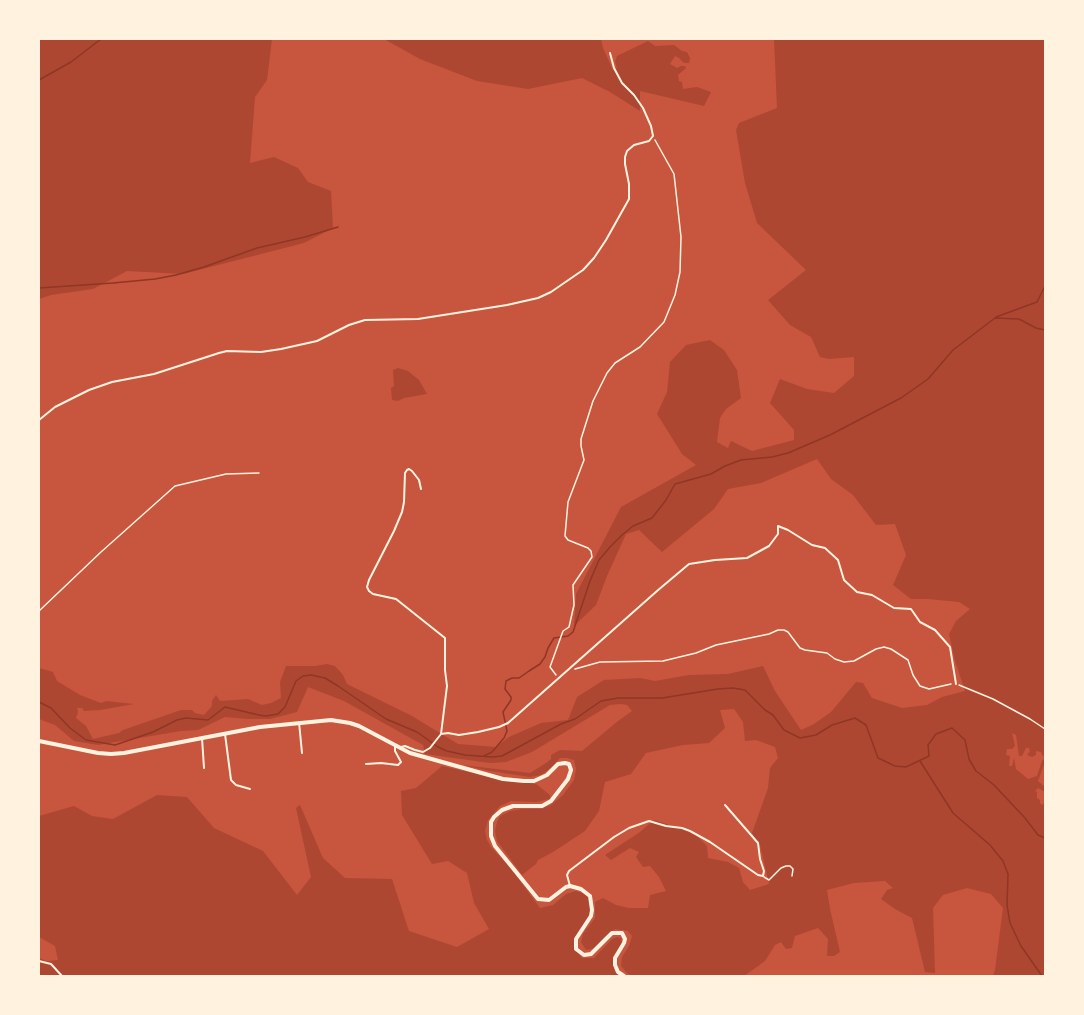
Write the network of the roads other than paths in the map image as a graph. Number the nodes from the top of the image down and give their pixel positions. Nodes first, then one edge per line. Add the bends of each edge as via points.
1 (610, 53) dead end
2 (39, 420) edge
3 (422, 489) dead end
4 (956, 684) road end
5 (299, 722) junction
6 (225, 734) junction
7 (441, 734) junction
8 (202, 738) junction
9 (39, 741) edge
10 (397, 747) junction
11 (302, 753) dead end
12 (366, 764) dead end
13 (204, 768) dead end
14 (250, 789) dead end
15 (725, 805) dead end
16 (763, 876) junction
17 (792, 876) dead end
18 (570, 886) junction
19 (39, 961) edge
20 (62, 976) edge
21 (624, 976) edge

1 - 2 street via 622,83 643,108 653,136 627,151 629,199 606,240 583,270 551,292 538,298 418,319 365,321 317,341 261,352 227,351 89,390
3 - 7 street via 412,471 407,470 402,512 367,587 373,594 396,599 445,638 447,686
4 - 7 street via 950,647 935,630 920,622 911,609 894,608 872,595 857,592 844,580 838,560 825,548 778,526 778,534 769,546 747,558 689,564 508,723 478,732
5 - 6 main road
5 - 10 main road via 350,723
5 - 11 street
6 - 8 main road
6 - 14 street via 231,780
7 - 10 street via 423,752
8 - 9 main road via 111,754
8 - 13 street
10 - 12 street via 399,765
10 - 18 main road via 417,756 524,782 541,779 558,764 569,764 571,773 551,801 542,806 502,810 491,822 490,831 495,846 538,900 549,900
15 - 16 street via 759,843
16 - 17 lane via 769,880 786,866 794,869
16 - 18 street via 690,831 649,821 614,837 569,871
18 - 21 main road via 581,889 591,900 591,916 578,936 576,949 584,955 591,954 612,933 622,933 625,939 615,965
19 - 20 street via 51,964

